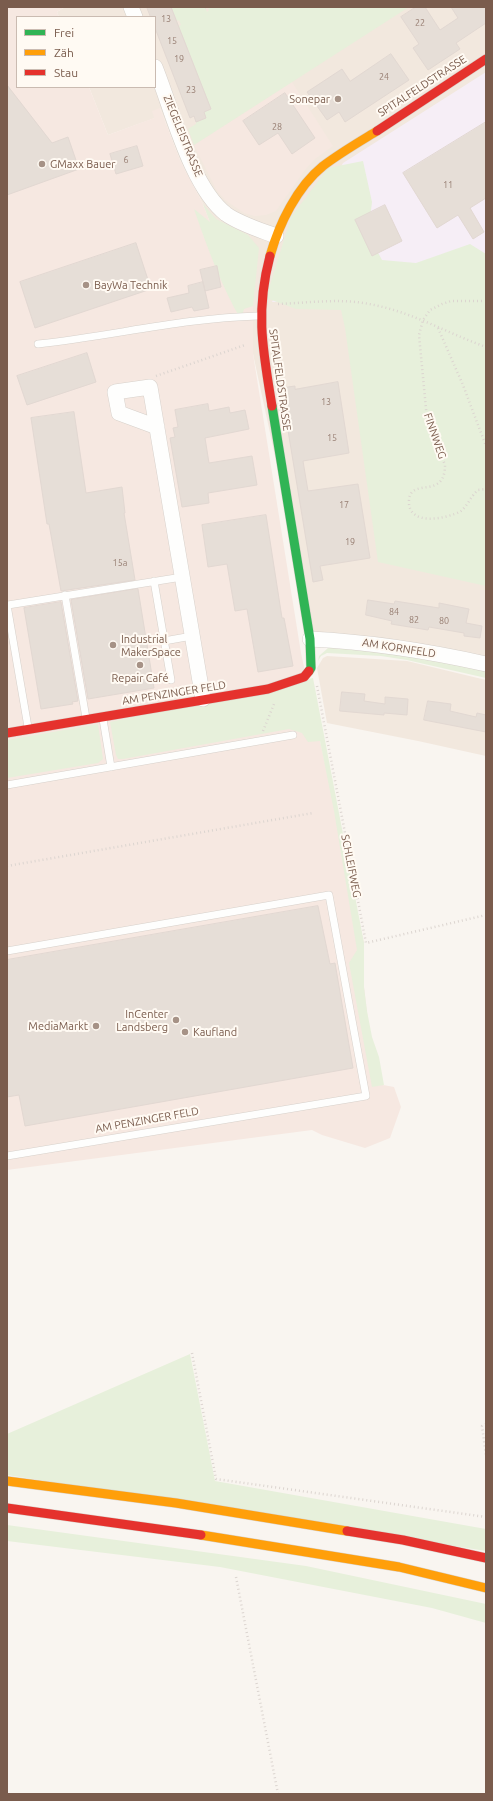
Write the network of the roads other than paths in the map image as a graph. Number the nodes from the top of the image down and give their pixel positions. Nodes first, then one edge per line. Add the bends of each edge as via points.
1 (486, 59) edge
2 (156, 70) edge
3 (276, 236) junction
4 (261, 316) junction
5 (38, 344) dead end
6 (157, 427) junction
7 (182, 577) junction
8 (154, 582) junction
9 (65, 595) junction
10 (7, 605) edge
11 (192, 636) junction
12 (310, 639) junction
13 (164, 641) junction
14 (486, 664) edge
15 (171, 680) dead end
16 (203, 700) junction
17 (102, 717) junction
18 (86, 720) junction
19 (28, 729) junction
20 (7, 733) edge
21 (294, 735) dead end
22 (111, 767) junction
23 (7, 785) edge
24 (7, 951) edge
25 (7, 1156) edge
26 (7, 1481) edge
27 (7, 1508) edge
28 (486, 1558) edge
29 (486, 1588) edge

1 - 3 main road, SPITALFELDSTRASSE via 322,166 298,196
2 - 3 street, ZIEGELEISTRASSE via 191,162 211,198 228,215
3 - 4 main road, SPITALFELDSTRASSE via 269,257
4 - 5 lane via 171,323
4 - 12 main road, SPITALFELDSTRASSE via 261,340
6 - 6 street via 150,386 116,392 119,413
6 - 7 street
7 - 8 lane
7 - 11 street
8 - 9 lane
8 - 13 lane
9 - 10 lane
9 - 18 lane
10 - 19 lane
11 - 13 lane
11 - 16 street
12 - 14 street, AM KORNFELD via 398,647
12 - 16 main road, AM PENZINGER FELD via 311,668 304,677 281,685
13 - 15 lane
16 - 17 main road, AM PENZINGER FELD
17 - 18 main road, AM PENZINGER FELD
17 - 22 lane
18 - 19 main road, AM PENZINGER FELD
19 - 20 main road, AM PENZINGER FELD
21 - 22 lane
22 - 23 lane
24 - 25 lane, AM PENZINGER FELD via 328,895 366,1096
26 - 28 main road via 176,1503 403,1540
27 - 29 main road via 178,1531 391,1566

